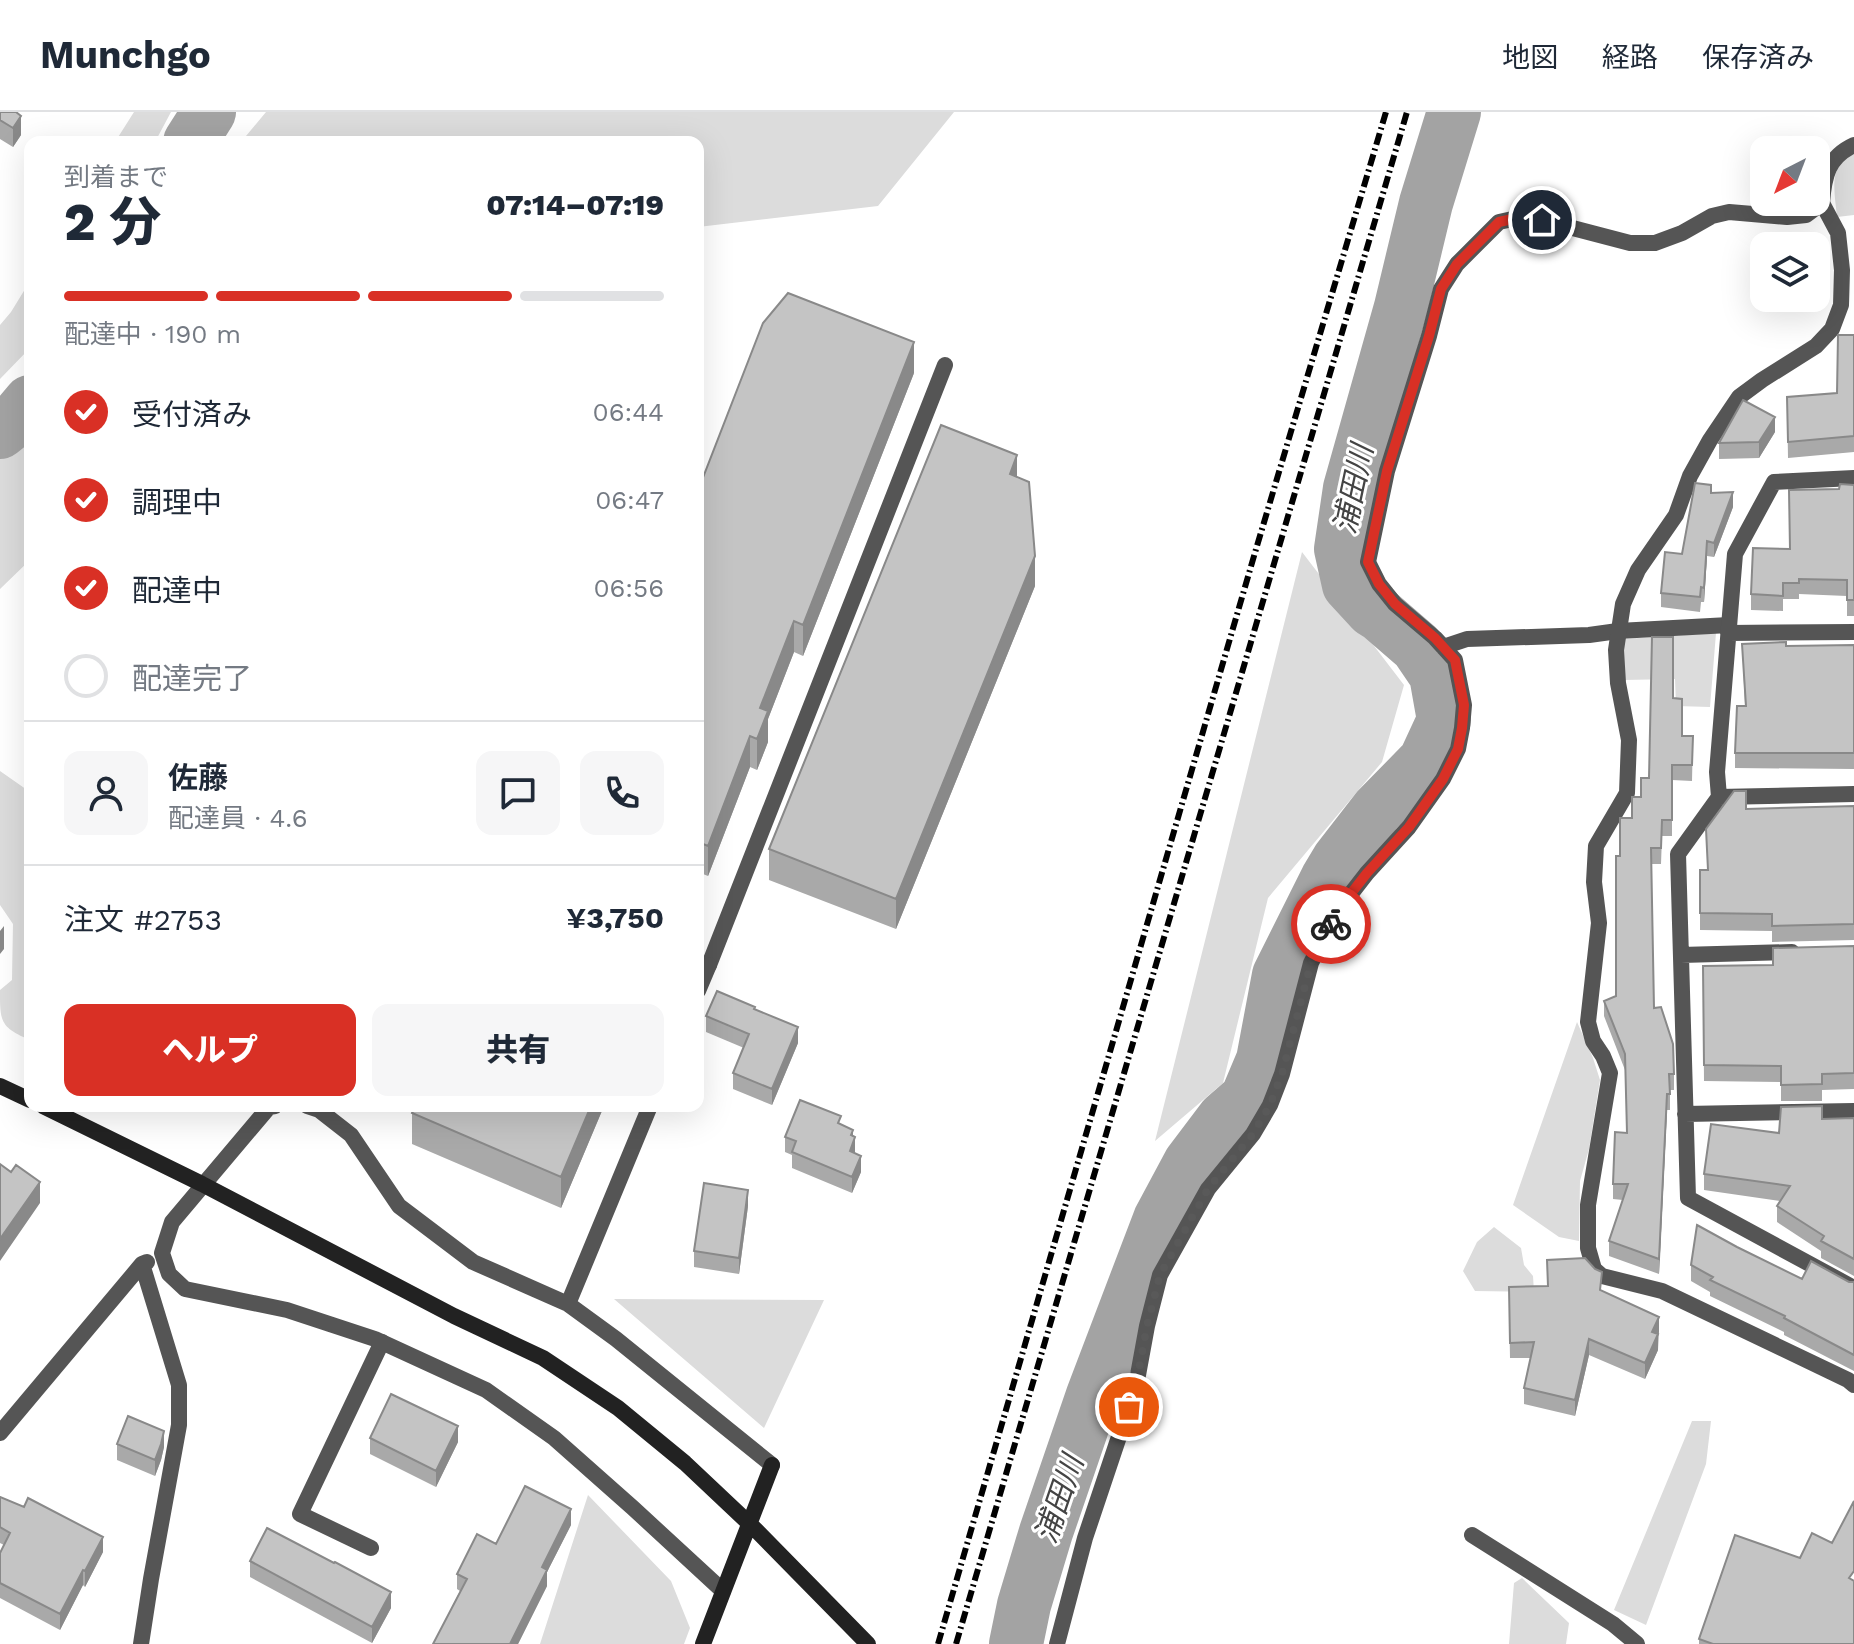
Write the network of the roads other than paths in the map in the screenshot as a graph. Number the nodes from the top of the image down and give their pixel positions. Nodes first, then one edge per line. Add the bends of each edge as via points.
1 (1854, 145) edge
2 (1830, 166) edge
3 (1750, 214) edge
4 (1775, 216) edge
5 (1796, 216) edge
6 (1829, 216) edge
7 (945, 365) dead end
8 (1854, 478) edge
9 (1728, 629) junction
10 (1618, 631) junction
11 (1854, 632) edge
12 (1443, 647) junction
13 (1854, 794) edge
14 (1719, 797) junction
15 (1807, 952) edge
16 (1681, 955) junction
17 (704, 977) edge
18 (0, 1086) edge
19 (24, 1097) edge
20 (1854, 1111) edge
21 (55, 1112) edge
22 (265, 1112) edge
23 (322, 1112) edge
24 (648, 1112) edge
25 (1685, 1114) junction
26 (202, 1184) junction
27 (162, 1253) junction
28 (142, 1264) junction
29 (1854, 1288) edge
30 (568, 1304) junction
31 (382, 1342) junction
32 (1854, 1385) edge
33 (0, 1433) edge
34 (1472, 1535) dead end
35 (371, 1548) dead end
36 (723, 1591) junction
37 (141, 1644) edge
38 (703, 1644) edge
39 (868, 1644) edge
40 (1057, 1644) edge
41 (1637, 1644) edge

1 - 2 street
3 - 12 street via 1712,216 1655,243 1630,243 1517,218 1499,222 1457,264 1441,289 1387,471 1368,562 1395,604
4 - 5 street
6 - 10 street via 1838,233 1842,270 1841,305 1832,329 1816,346 1739,397 1690,476 1676,515 1638,570
7 - 17 street
8 - 9 street via 1774,482 1735,554
9 - 10 street
9 - 11 street
9 - 14 street
10 - 12 street via 1467,639
10 - 32 street via 1618,683 1629,740 1627,793 1596,846 1599,923 1588,1022 1610,1073 1588,1205 1588,1248 1594,1269 1602,1276 1662,1291
12 - 40 street via 1455,660 1464,705 1458,749 1409,827 1339,909 1311,963 1270,1105 1208,1189 1160,1275 1136,1386 1085,1538
13 - 14 street
14 - 16 street via 1678,854
15 - 16 street
16 - 25 street
18 - 19 street
20 - 25 street
21 - 26 street
22 - 26 street
23 - 30 street via 351,1135 399,1206 473,1262
24 - 30 street
25 - 29 street via 1688,1198
26 - 27 street via 172,1222
26 - 39 street via 543,1358 618,1408 754,1528
27 - 28 street
27 - 31 street via 169,1274 185,1289 287,1310
28 - 33 street
28 - 37 street via 179,1385 179,1425
30 - 36 street via 772,1465
31 - 35 street via 300,1514
31 - 36 street via 486,1390 554,1438
34 - 41 street
36 - 38 street

